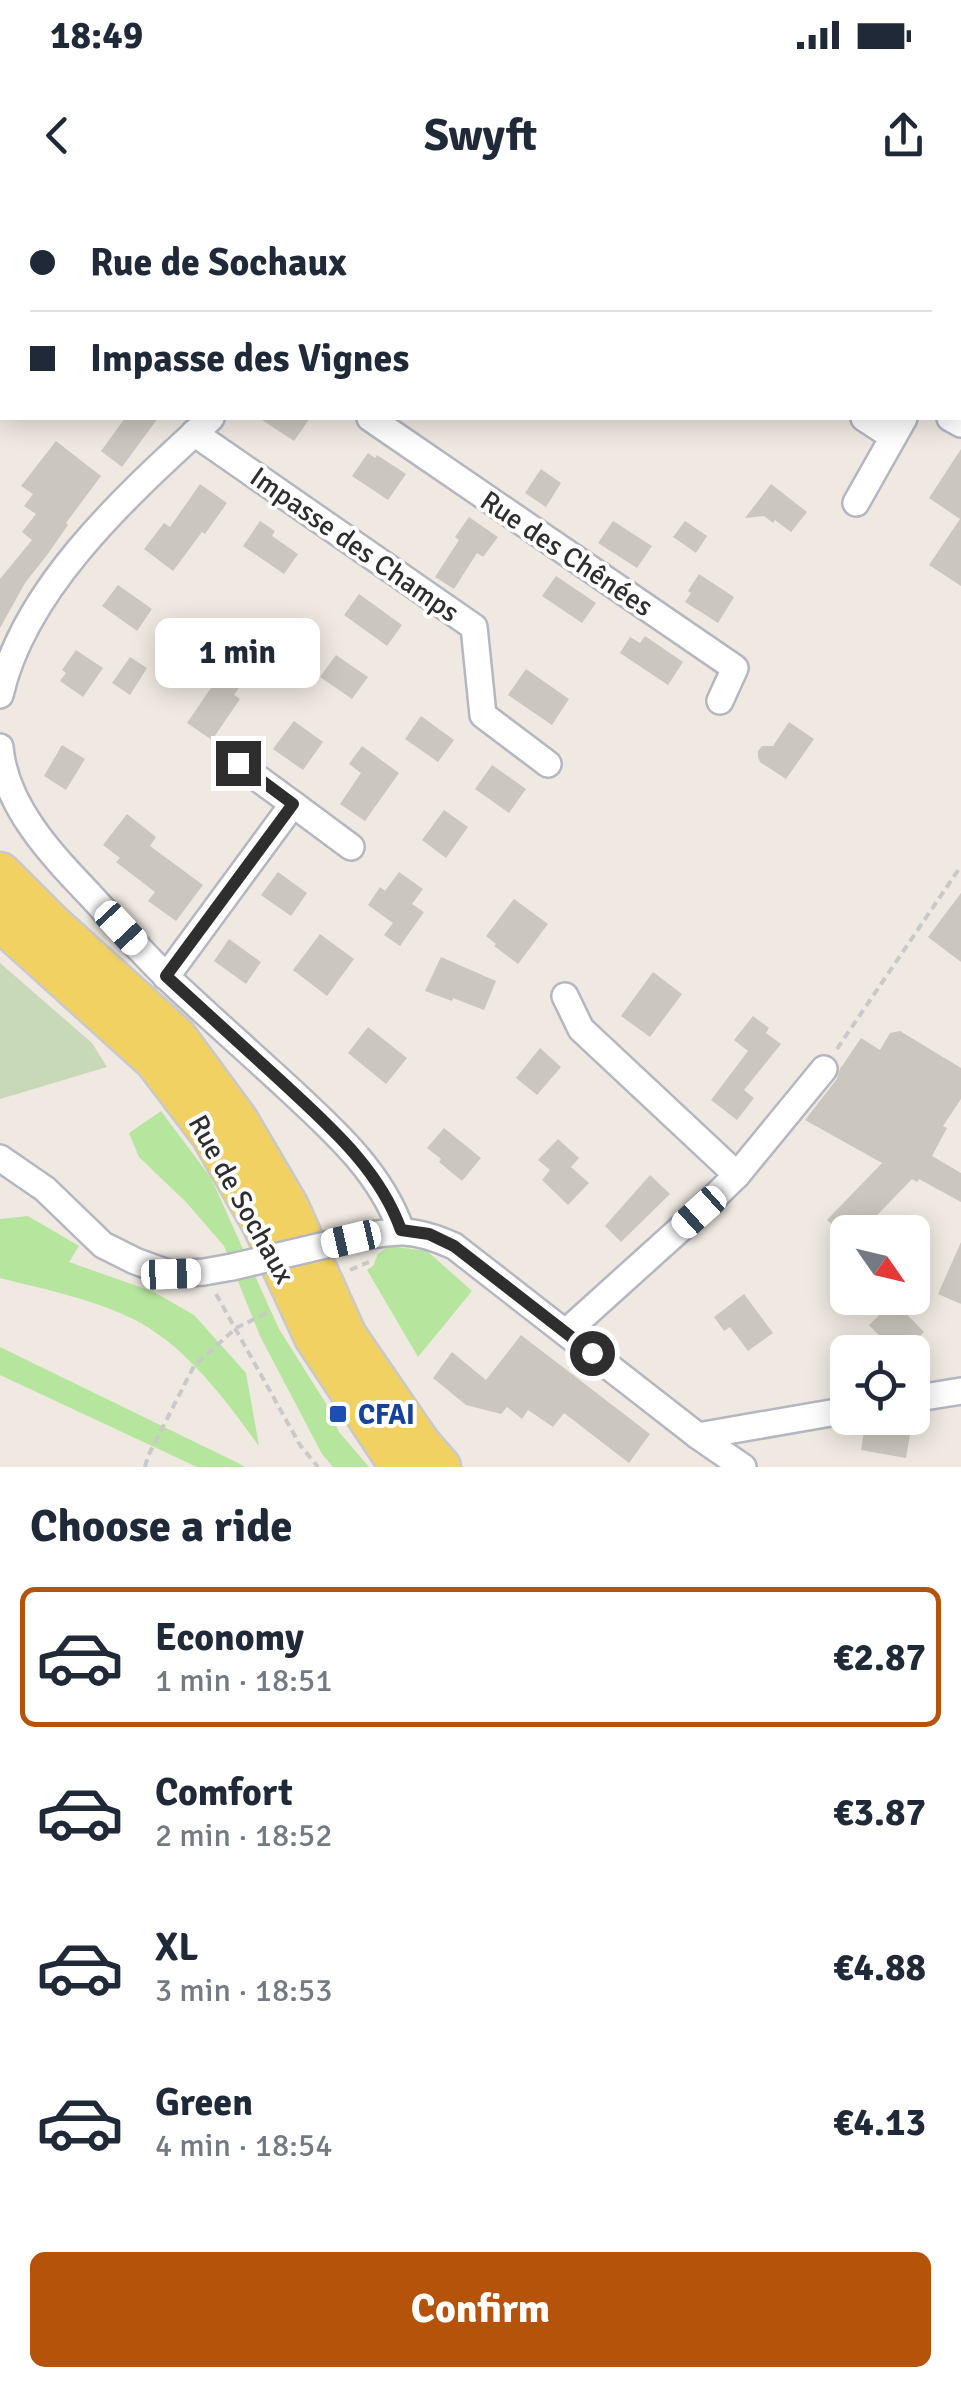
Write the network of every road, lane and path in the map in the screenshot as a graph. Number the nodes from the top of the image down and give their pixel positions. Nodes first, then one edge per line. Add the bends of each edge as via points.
1 (376, 420) edge
2 (872, 420) edge
3 (203, 425) edge
4 (898, 427) edge
5 (856, 503) dead end
6 (0, 695) edge
7 (720, 701) dead end
8 (0, 747) edge
9 (238, 763) dead end
10 (548, 764) dead end
11 (293, 804) junction
12 (352, 848) dead end
13 (961, 866) edge
14 (0, 873) edge
15 (0, 920) edge
16 (166, 976) junction
17 (565, 996) dead end
18 (824, 1069) joint
19 (0, 1158) edge
20 (737, 1175) junction
21 (401, 1230) junction
22 (204, 1272) junction
23 (279, 1308) dead end
24 (236, 1328) junction
25 (566, 1332) junction
26 (961, 1391) edge
27 (930, 1396) edge
28 (830, 1413) edge
29 (698, 1436) junction
30 (145, 1467) edge
31 (318, 1467) edge
32 (401, 1467) edge
33 (440, 1467) edge
34 (743, 1467) edge

1 - 7 street, Rue des Chênées via 735,668
2 - 4 street
3 - 6 street via 62,570 28,622
3 - 10 street, Impasse des Champs via 474,627 483,715
4 - 5 street
8 - 16 street via 18,807 68,872
9 - 11 street
11 - 12 street
11 - 16 street
13 - 18 path
14 - 33 main road, Rue de Sochaux via 176,1037 237,1120 288,1207 346,1336
15 - 32 main road, Rue de Sochaux via 154,1060 212,1135 263,1224 315,1338
16 - 21 street via 329,1126 374,1176
17 - 20 street via 581,1030
18 - 20 street
19 - 22 street via 45,1189 103,1244 171,1274
20 - 25 street
21 - 22 street, bridge
21 - 25 street via 454,1246
22 - 24 path
23 - 24 path
24 - 30 path via 194,1366
24 - 31 path
25 - 29 street
26 - 27 street
28 - 29 street
29 - 34 street

